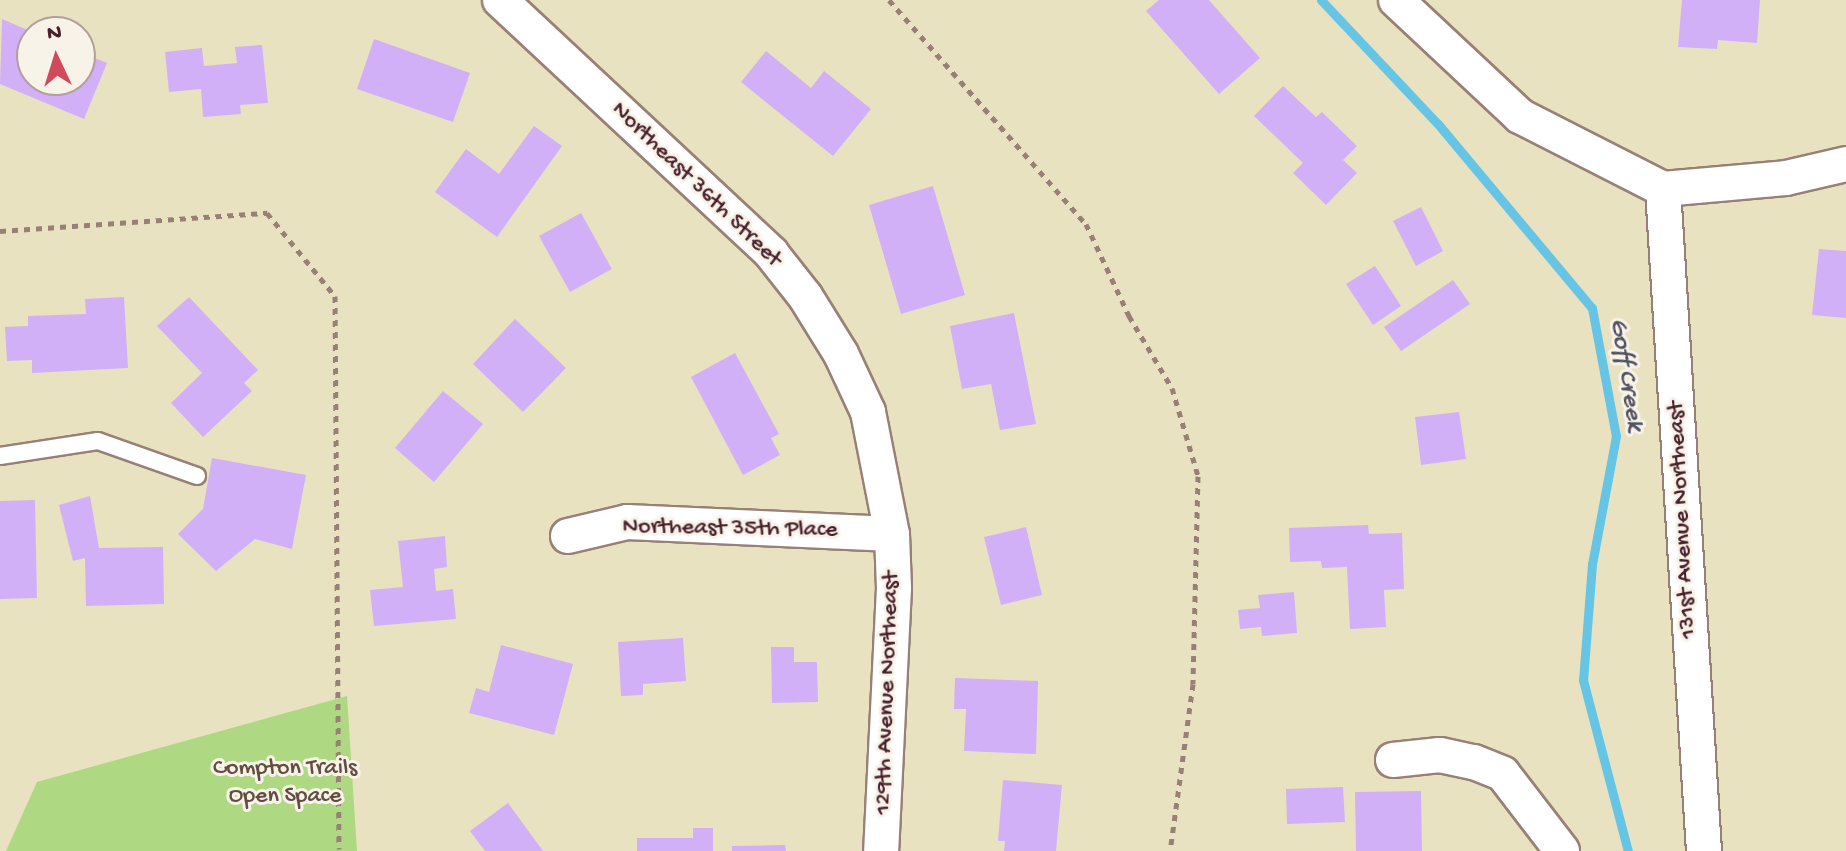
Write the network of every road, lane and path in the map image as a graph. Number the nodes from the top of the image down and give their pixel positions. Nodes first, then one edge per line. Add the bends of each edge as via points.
1 (500, 0) edge
2 (889, 0) edge
3 (1396, 0) edge
4 (1846, 164) edge
5 (1663, 189) junction
6 (0, 231) edge
7 (0, 456) edge
8 (197, 476) dead end
9 (892, 534) junction
10 (568, 536) dead end
11 (1393, 760) dead end
12 (338, 850) edge
13 (881, 851) edge
14 (1170, 851) edge
15 (1562, 851) edge
16 (1704, 851) edge

1 - 9 street, Northeast 36th Street via 771,253 805,296 868,412
2 - 14 path via 1086,224 1129,316 1172,388 1198,476 1193,684
3 - 5 street via 1520,116
4 - 5 street via 1786,178
5 - 16 street, 131st Avenue Northeast
6 - 12 path via 267,213 335,296
7 - 8 lane via 98,441
9 - 10 street, Northeast 35th Place via 627,522
9 - 13 street, 129th Avenue Northeast
11 - 15 street via 1440,755 1503,774

